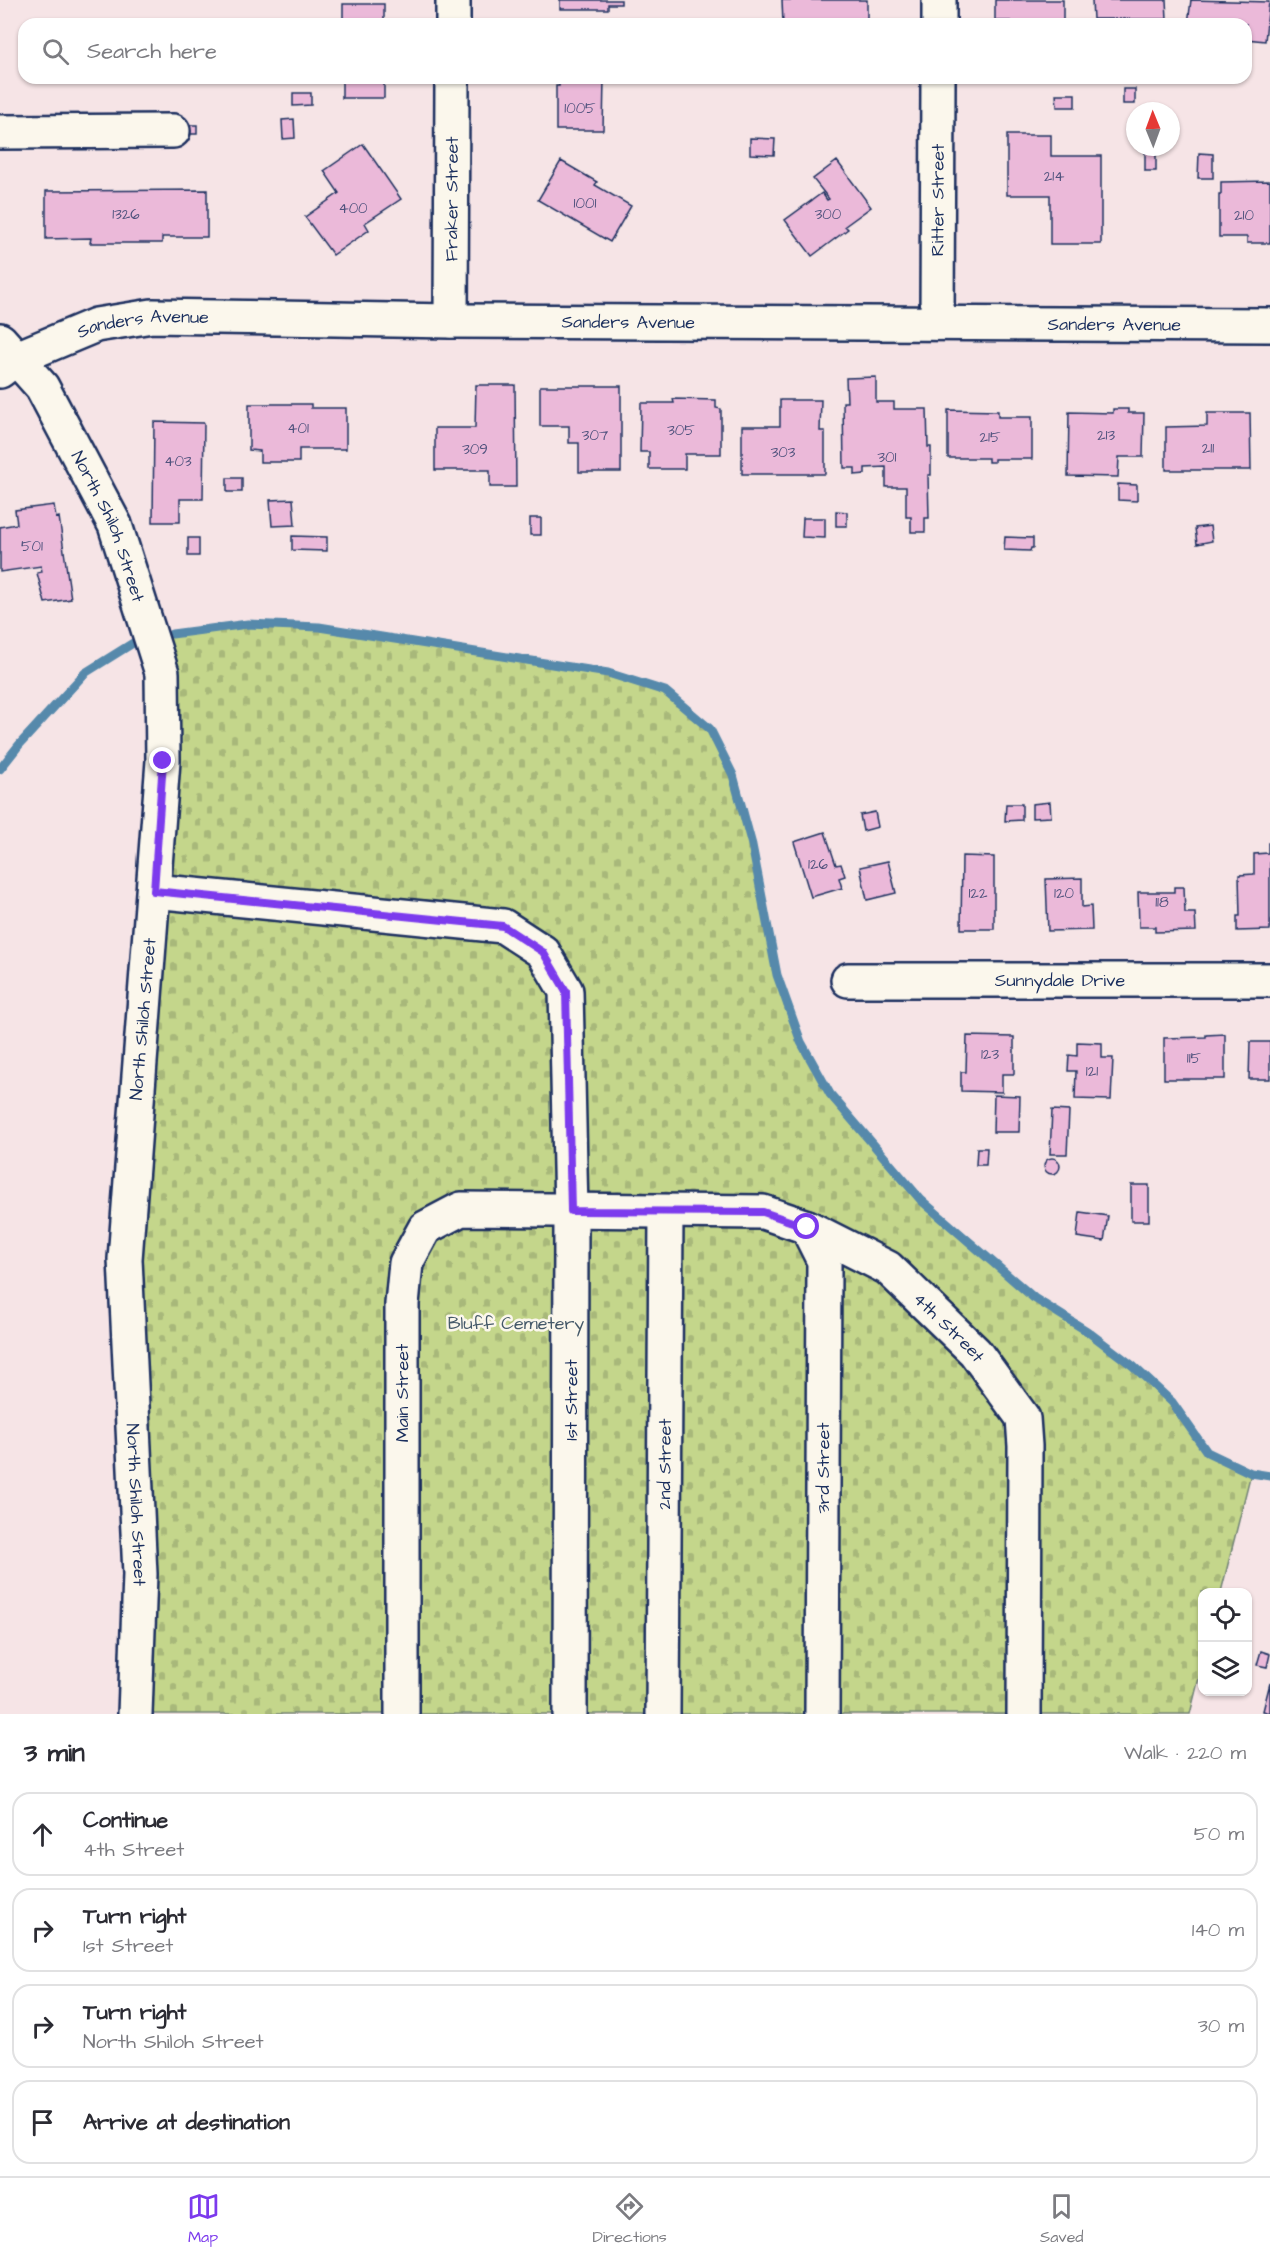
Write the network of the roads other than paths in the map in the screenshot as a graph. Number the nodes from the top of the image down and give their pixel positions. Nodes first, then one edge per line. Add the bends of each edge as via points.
1 (453, 0) edge
2 (939, 0) edge
3 (453, 18) edge
4 (939, 18) edge
5 (452, 84) edge
6 (938, 84) edge
7 (173, 131) dead end
8 (0, 132) edge
9 (451, 321) junction
10 (937, 323) junction
11 (1270, 325) edge
12 (6, 357) edge
13 (154, 891) junction
14 (848, 980) dead end
15 (1270, 980) edge
16 (571, 1211) junction
17 (666, 1212) junction
18 (807, 1227) junction
19 (135, 1714) edge
20 (402, 1714) edge
21 (570, 1714) edge
22 (663, 1714) edge
23 (822, 1714) edge
24 (1024, 1714) edge

1 - 3 street
2 - 4 street
5 - 9 street, Fraker Street
6 - 10 street, Ritter Street
7 - 8 street
9 - 10 street, Sanders Avenue
9 - 12 street, Sanders Avenue via 152,316 96,325
10 - 11 street, Sanders Avenue
12 - 13 street, North Shiloh Street via 42,387 115,525 162,673 163,761
13 - 16 street, 1st Street via 503,926 543,952 566,991
13 - 19 street, North Shiloh Street via 125,1259 140,1574
14 - 15 street, Sunnydale Drive
16 - 17 street, 4th Street
16 - 20 street, Main Street via 461,1209 424,1228 406,1263 402,1304
16 - 21 street, 1st Street
17 - 18 street, 4th Street via 763,1212
17 - 22 street, 2nd Street
18 - 23 street, 3rd Street via 824,1261
18 - 24 street, 4th Street via 888,1268 975,1352 1023,1418

